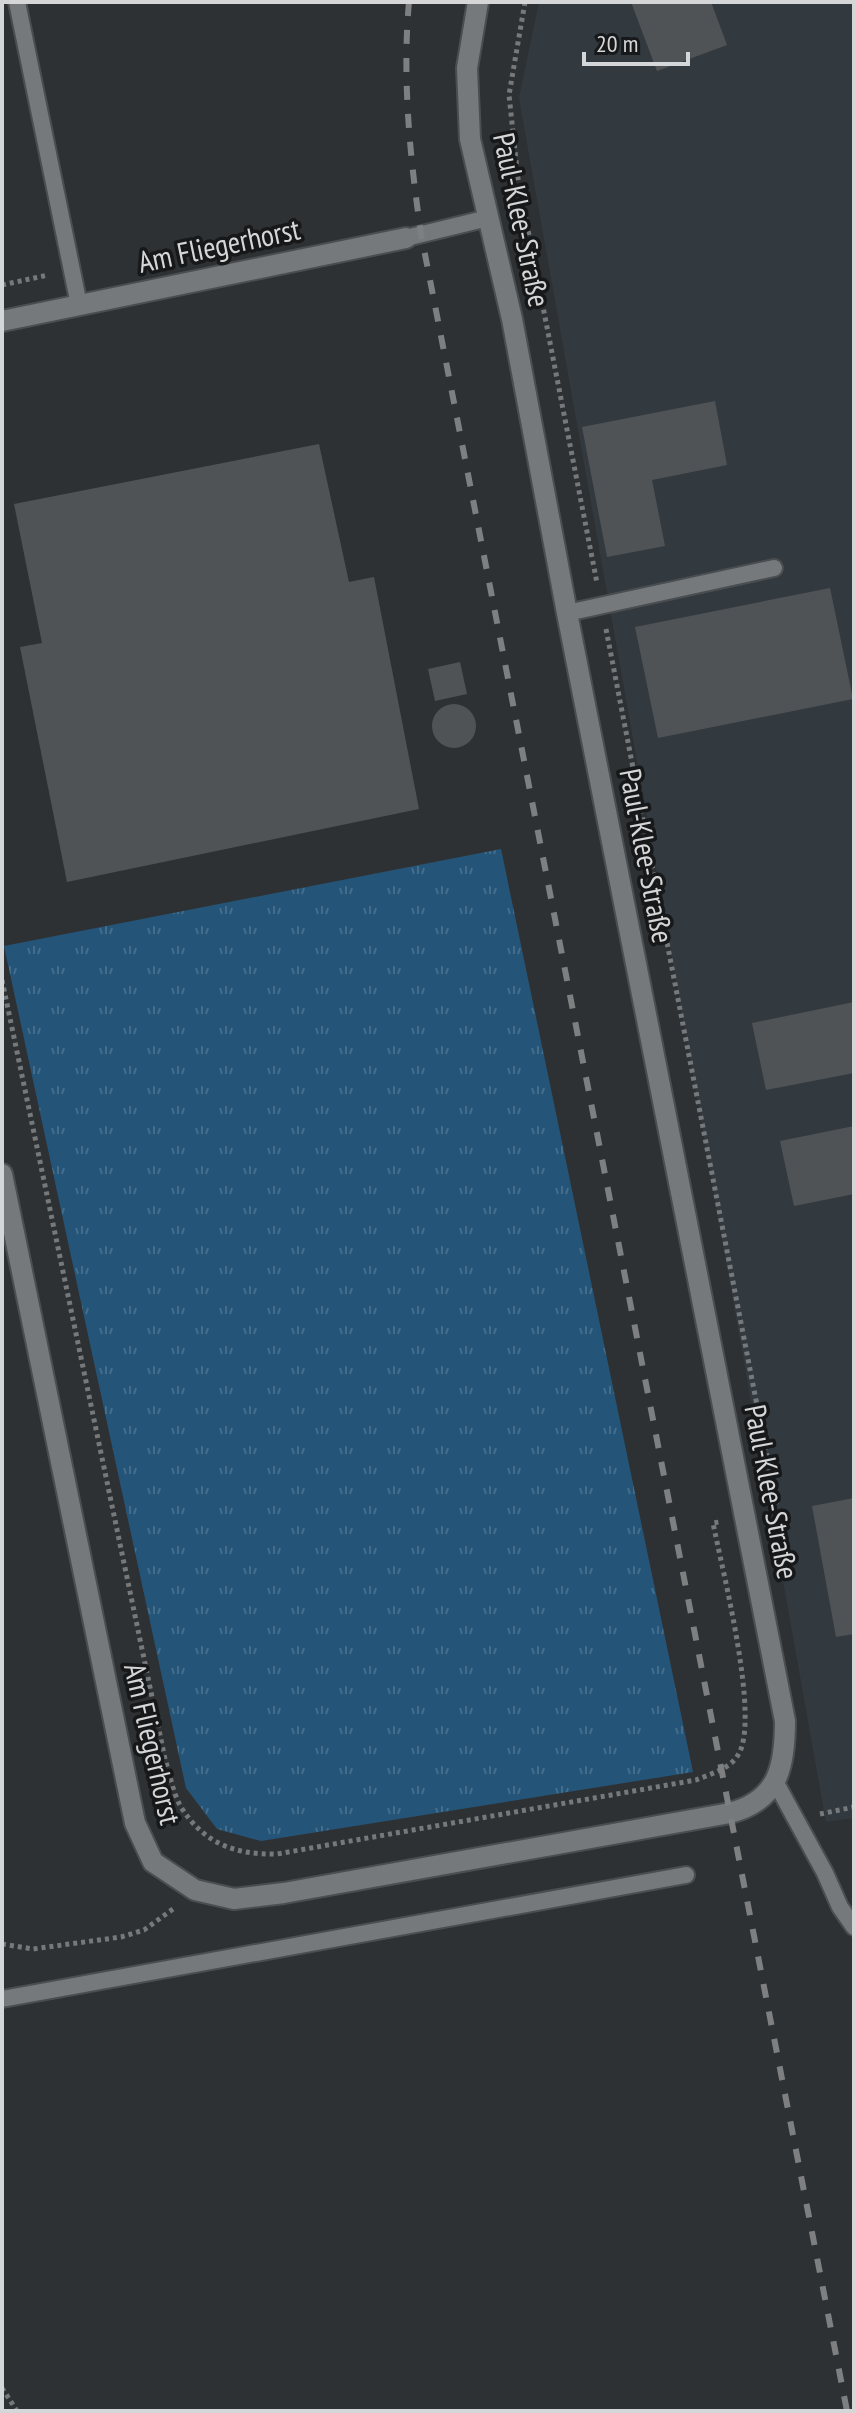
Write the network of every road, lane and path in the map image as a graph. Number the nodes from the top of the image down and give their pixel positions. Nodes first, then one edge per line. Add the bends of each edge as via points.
1 (17, 2) edge
2 (478, 2) edge
3 (525, 2) edge
4 (488, 218) junction
5 (406, 238) joint
6 (73, 269) junction
7 (2, 285) edge
8 (79, 305) junction
9 (45, 312) junction
10 (2, 321) edge
11 (2, 329) edge
12 (774, 568) dead end
13 (601, 605) junction
14 (567, 613) junction
15 (2, 980) edge
16 (2, 1174) edge
17 (745, 1515) junction
18 (776, 1783) junction
19 (686, 1875) dead end
20 (195, 1890) junction
21 (854, 1927) edge
22 (2, 1944) edge
23 (2, 1999) edge
24 (2, 2388) edge
25 (17, 2411) edge

1 - 6 lane
2 - 4 street, Paul-Klee-Straße via 467,68 470,139
3 - 13 path via 509,95 518,179
4 - 5 lane
4 - 14 street, Paul-Klee-Straße
5 - 8 street, Am Fliegerhorst
6 - 7 path
6 - 8 lane
8 - 9 street, Am Fliegerhorst
9 - 10 street, Am Fliegerhorst
9 - 11 street, Am Fliegerhorst
12 - 13 lane
13 - 14 lane
13 - 17 path via 777,1508
14 - 17 street, Paul-Klee-Straße
15 - 17 path via 165,1759 180,1805 199,1831 248,1855 277,1854 696,1780 721,1770 738,1757 746,1734 745,1691 713,1523
16 - 20 street, Am Fliegerhorst via 135,1823 153,1862
17 - 18 street, Paul-Klee-Straße via 785,1721 785,1756
18 - 20 street, Am Fliegerhorst via 750,1806 719,1815 284,1893 234,1899
18 - 21 lane
19 - 23 lane
20 - 22 path via 144,1930 121,1937 33,1949
24 - 25 path

